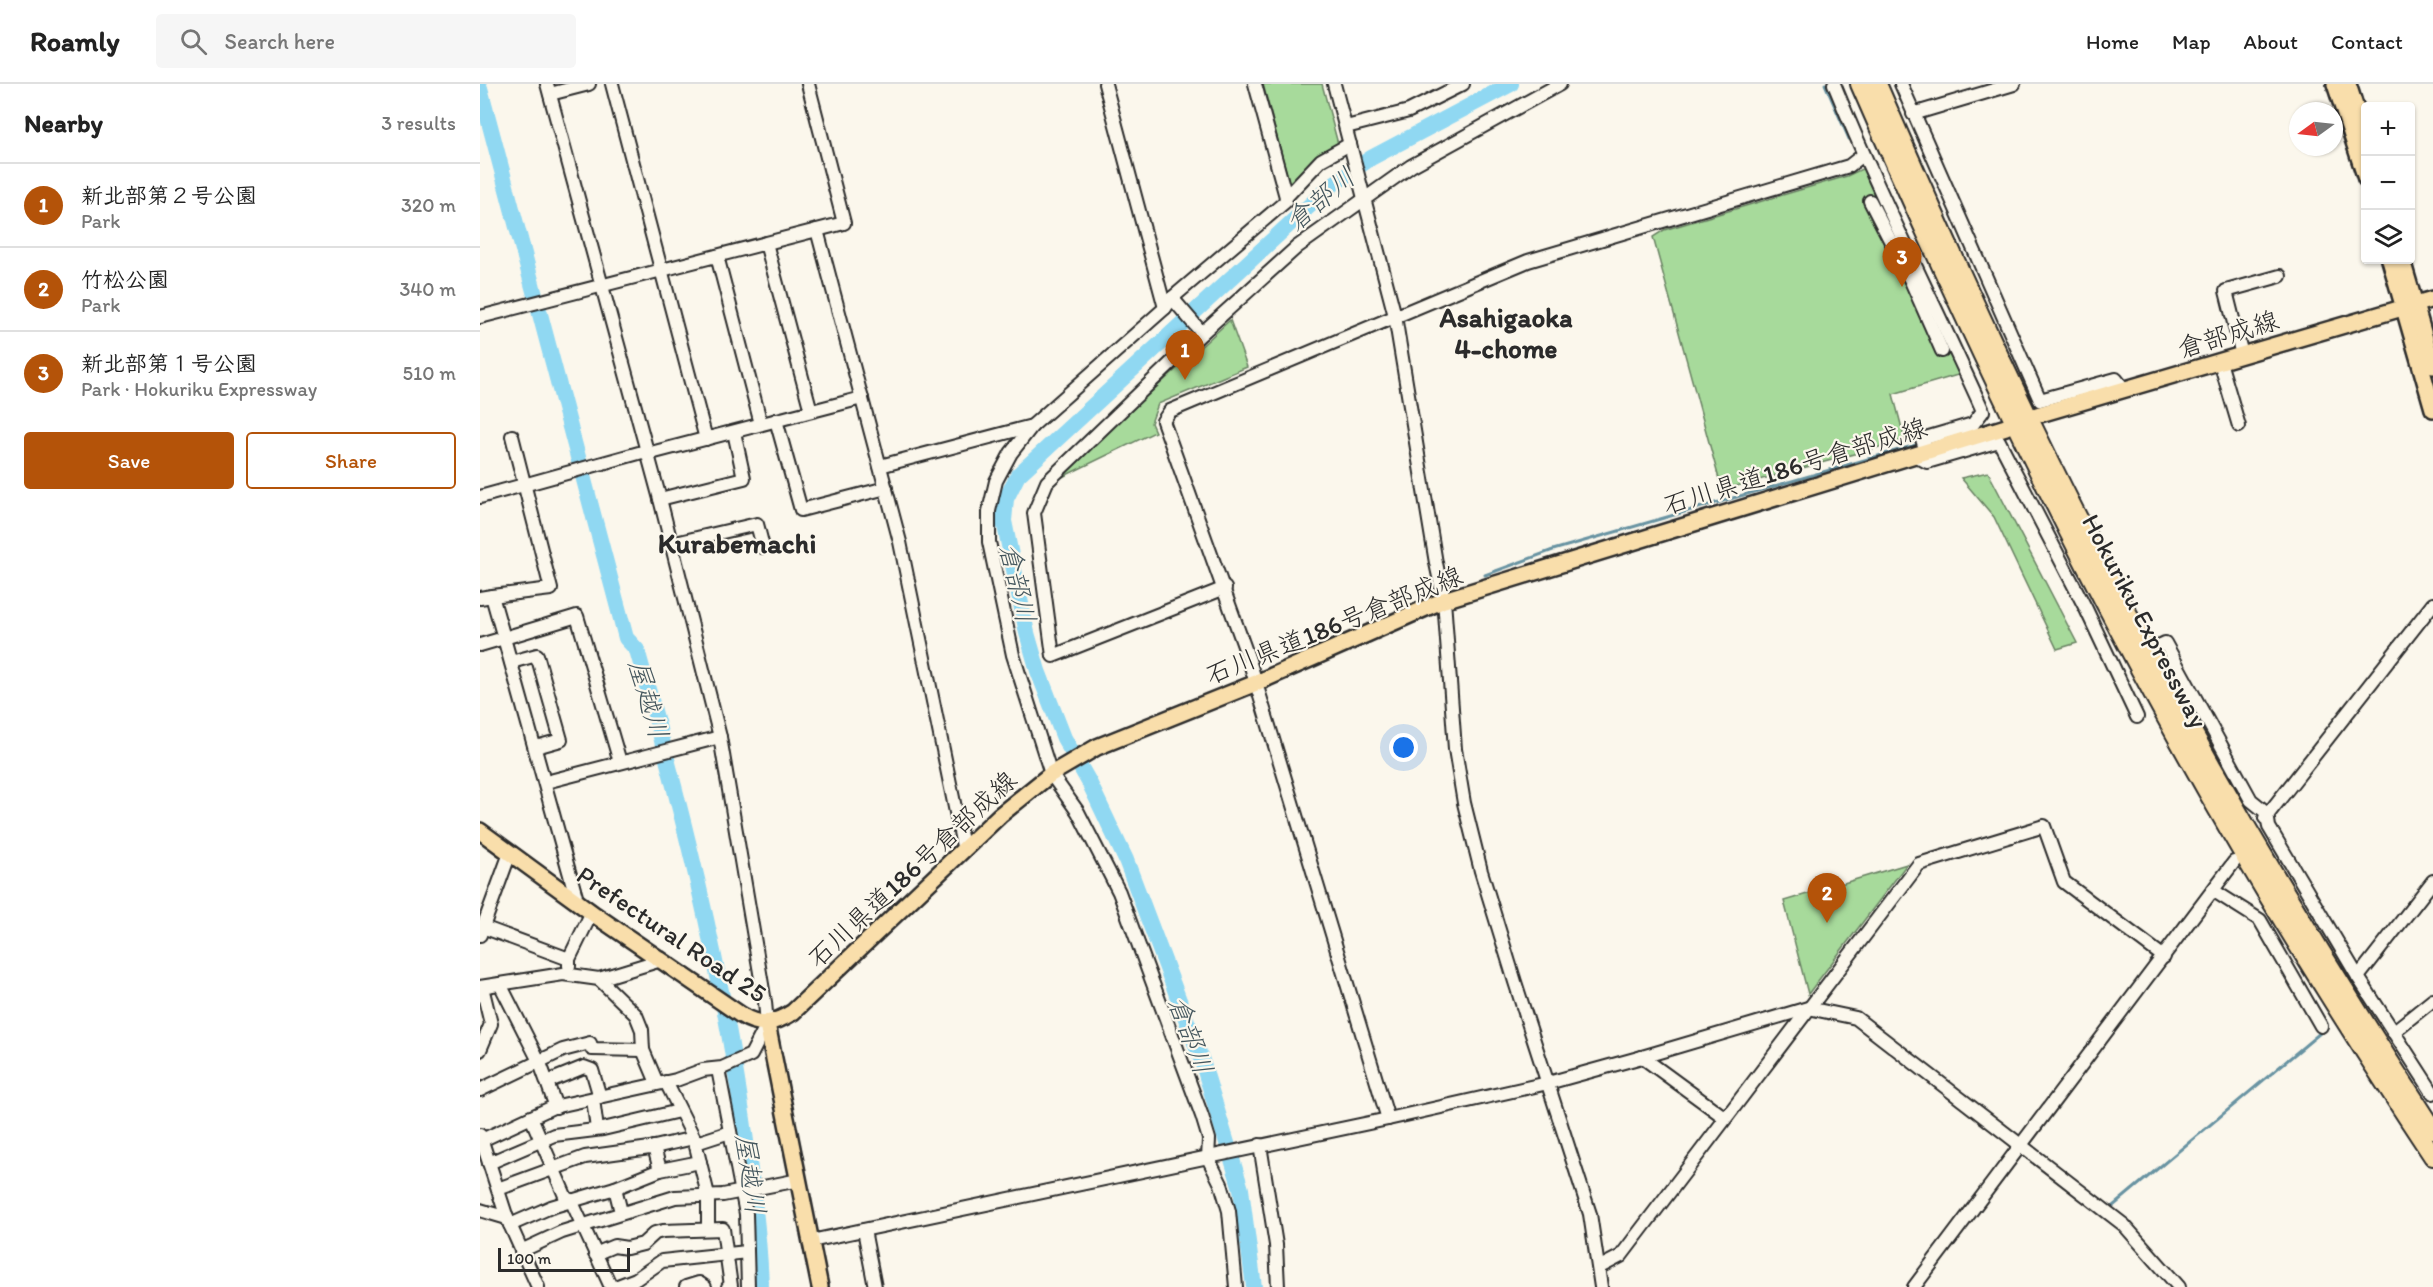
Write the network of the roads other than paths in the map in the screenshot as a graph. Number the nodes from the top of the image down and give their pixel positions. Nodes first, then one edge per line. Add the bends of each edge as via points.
1 (589, 84) edge
2 (612, 84) edge
3 (808, 84) edge
4 (1105, 84) edge
5 (1255, 84) edge
6 (1334, 84) edge
7 (1462, 84) edge
8 (1560, 84) edge
9 (1834, 84) edge
10 (1860, 84) edge
11 (1877, 84) edge
12 (1901, 84) edge
13 (2014, 84) edge
14 (2335, 84) edge
15 (2348, 84) edge
16 (549, 89) edge
17 (1913, 114) junction
18 (2361, 124) edge
19 (1346, 127) junction
20 (1351, 148) junction
21 (1863, 155) junction
22 (2361, 164) edge
23 (1286, 197) junction
24 (1365, 200) junction
25 (1870, 201) dead end
26 (818, 230) junction
27 (1921, 241) dead end
28 (766, 243) junction
29 (1908, 248) junction
30 (717, 256) junction
31 (2392, 264) edge
32 (2403, 264) edge
33 (663, 270) junction
34 (2280, 276) dead end
35 (601, 285) junction
36 (2433, 299) edge
37 (1171, 303) junction
38 (2409, 305) junction
39 (1395, 316) junction
40 (480, 317) edge
41 (1200, 330) junction
42 (1944, 352) junction
43 (2242, 355) junction
44 (2220, 362) junction
45 (2430, 371) edge
46 (2125, 390) junction
47 (862, 398) junction
48 (2433, 409) edge
49 (811, 411) junction
50 (2037, 415) dead end
51 (776, 420) junction
52 (761, 424) junction
53 (1032, 426) junction
54 (2239, 426) dead end
55 (2006, 427) dead end
56 (734, 432) junction
57 (512, 436) dead end
58 (706, 439) junction
59 (647, 452) junction
60 (1920, 454) junction
61 (880, 466) junction
62 (526, 485) junction
63 (886, 488) junction
64 (480, 497) edge
65 (660, 499) junction
66 (671, 544) junction
67 (763, 547) dead end
68 (1225, 588) junction
69 (486, 597) edge
70 (1444, 600) junction
71 (2433, 604) edge
72 (504, 638) junction
73 (480, 645) edge
74 (2159, 646) dead end
75 (511, 662) junction
76 (1256, 683) junction
77 (2137, 717) dead end
78 (720, 737) junction
79 (536, 747) junction
80 (620, 762) junction
81 (1053, 773) junction
82 (546, 782) junction
83 (2267, 813) junction
84 (2262, 827) dead end
85 (480, 831) edge
86 (964, 851) junction
87 (510, 853) junction
88 (2234, 862) dead end
89 (2433, 881) edge
90 (2214, 891) junction
91 (577, 900) junction
92 (592, 912) junction
93 (481, 929) edge
94 (2164, 957) junction
95 (569, 959) junction
96 (661, 960) junction
97 (568, 975) junction
98 (2358, 977) junction
99 (599, 979) junction
100 (500, 984) junction
101 (481, 987) edge
102 (2433, 1000) edge
103 (1808, 1008) junction
104 (767, 1024) junction
105 (2321, 1026) dead end
106 (2392, 1032) junction
107 (480, 1050) edge
108 (643, 1050) junction
109 (1642, 1057) junction
110 (540, 1063) junction
111 (720, 1068) junction
112 (547, 1082) junction
113 (662, 1083) junction
114 (1548, 1083) junction
115 (480, 1090) edge
116 (2433, 1093) edge
117 (596, 1098) junction
118 (556, 1107) junction
119 (679, 1111) junction
120 (1724, 1117) junction
121 (531, 1118) junction
122 (1388, 1119) junction
123 (597, 1129) junction
124 (2433, 1129) edge
125 (730, 1132) junction
126 (481, 1137) edge
127 (541, 1140) junction
128 (695, 1141) junction
129 (2022, 1144) junction
130 (1258, 1145) junction
131 (654, 1147) junction
132 (2433, 1156) edge
133 (1212, 1158) junction
134 (700, 1162) junction
135 (489, 1163) junction
136 (552, 1167) junction
137 (660, 1170) junction
138 (799, 1180) junction
139 (615, 1188) junction
140 (498, 1189) junction
141 (743, 1190) junction
142 (708, 1196) junction
143 (571, 1200) junction
144 (480, 1210) edge
145 (621, 1212) junction
146 (508, 1222) junction
147 (582, 1225) junction
148 (708, 1228) junction
149 (864, 1230) junction
150 (811, 1241) junction
151 (521, 1251) junction
152 (747, 1252) junction
153 (596, 1254) junction
154 (726, 1254) junction
155 (1599, 1267) junction
156 (538, 1287) edge
157 (613, 1287) edge
158 (686, 1287) edge
159 (705, 1287) edge
160 (728, 1287) edge
161 (748, 1287) edge
162 (820, 1287) edge
163 (875, 1287) edge
164 (1236, 1287) edge
165 (1278, 1287) edge
166 (1601, 1287) edge
167 (1914, 1287) edge
168 (2180, 1287) edge

1 - 16 street
2 - 33 street
3 - 26 street via 844,223
4 - 37 street
5 - 23 street
6 - 19 street
7 - 19 street via 1409,111
8 - 24 street via 1411,166
9 - 21 street
10 - 132 highway, Hokuriku Expressway via 1994,378 2105,602 2240,848
11 - 124 highway, Hokuriku Expressway via 2007,372 2117,594 2262,854
12 - 17 street
13 - 17 street
14 - 22 main road
15 - 18 main road
16 - 35 street
17 - 46 street via 1956,224 2040,400 2116,379
19 - 20 street
20 - 23 street via 1321,160
20 - 24 street
21 - 29 street
21 - 39 street via 1849,166 1528,261
23 - 37 street
24 - 39 street
24 - 41 street via 1297,248
25 - 42 street
26 - 28 street
26 - 47 street
27 - 29 street
28 - 30 street
28 - 49 street
29 - 42 street
30 - 33 street
30 - 52 street
31 - 38 main road
32 - 38 main road
33 - 35 street
33 - 58 street
34 - 43 street via 2226,291
35 - 40 street
35 - 59 street
36 - 38 main road, 倉部成線
37 - 41 street
37 - 53 street
38 - 43 main road, 倉部成線
38 - 45 main road
39 - 68 street via 1170,411 1163,421
39 - 70 street
41 - 68 street via 1047,482 1034,513 1053,657
42 - 60 street via 1983,411 1972,424 1922,439
43 - 44 main road, 倉部成線
44 - 46 main road, 倉部成線
44 - 54 street
45 - 48 main road
46 - 50 main road, 倉部成線
47 - 49 street
47 - 61 street
49 - 51 street
51 - 52 street
51 - 63 street via 801,510
52 - 56 street
53 - 61 street
53 - 81 street via 996,481 989,511 989,542 1013,655
55 - 60 main road, 石川県道186号倉部成線
56 - 58 street
56 - 65 street via 744,478
57 - 62 street
58 - 59 street
59 - 62 street
59 - 65 street
60 - 70 main road, 石川県道186号倉部成線
60 - 77 street via 1928,462 1999,441 2119,668
61 - 63 street
62 - 64 street
62 - 69 street via 551,589
63 - 86 street
65 - 66 street
66 - 67 street via 756,524
66 - 78 street
68 - 76 street
69 - 72 street
70 - 76 main road, 石川県道186号倉部成線
70 - 114 street via 1455,749 1464,803 1484,882
71 - 83 street
72 - 73 street
72 - 75 street
72 - 80 street via 576,616
74 - 83 street via 2165,643 2251,800
75 - 79 street
75 - 79 street via 537,655 561,740
76 - 81 main road, 石川県道186号倉部成線 via 1097,747
76 - 122 street
78 - 80 street
78 - 104 street
79 - 82 street
80 - 82 street
81 - 86 main road, 石川県道186号倉部成線 via 1000,815
81 - 133 street via 1119,892 1202,1116
82 - 91 street
83 - 84 street
83 - 98 street via 2269,827
85 - 87 main road, Prefectural Road 25
86 - 104 main road, 石川県道186号倉部成線 via 793,1012
87 - 91 main road, Prefectural Road 25
87 - 93 street
88 - 90 street
89 - 98 street
90 - 94 street
90 - 105 street via 2260,920
91 - 92 main road, Prefectural Road 25
92 - 95 street
92 - 96 main road, Prefectural Road 25
93 - 95 street
94 - 103 street via 2064,882 2044,826 1919,864
94 - 129 street
95 - 97 street
96 - 99 street
96 - 104 main road, Prefectural Road 25 via 741,1015
97 - 99 street
97 - 100 street
98 - 106 street
99 - 108 street via 636,1015
100 - 101 street
100 - 110 street
101 - 107 street via 491,1024
102 - 106 street
103 - 109 street
103 - 120 street
103 - 129 street via 1856,1018
104 - 111 street via 751,1055
104 - 138 main road, Prefectural Road 25
106 - 116 street
108 - 110 street via 592,1048 590,1043 563,1050
108 - 113 street
109 - 114 street
109 - 120 street
110 - 112 street
110 - 115 street
111 - 113 street
111 - 125 street
112 - 117 street via 584,1067 592,1070
112 - 118 street
113 - 117 street
113 - 119 street
114 - 122 street
114 - 155 street via 1590,1214
117 - 118 street
117 - 123 street
118 - 121 street
119 - 123 street
119 - 128 street
120 - 155 street via 1621,1256
121 - 126 street
121 - 127 street
122 - 130 street
123 - 127 street via 567,1131
125 - 128 street
125 - 141 street
126 - 135 street
127 - 135 street
127 - 136 street
128 - 131 street
128 - 134 street
129 - 167 street
129 - 168 street via 2124,1225
130 - 133 street
130 - 165 street via 1276,1245
131 - 136 street via 585,1157
131 - 137 street
133 - 149 street
133 - 164 street via 1228,1210
134 - 137 street
134 - 142 street
135 - 140 street
136 - 140 street
136 - 143 street via 566,1198
137 - 139 street
138 - 141 street
138 - 150 main road, Prefectural Road 25
139 - 143 street
139 - 145 street
140 - 146 street
141 - 142 street
141 - 152 street
142 - 145 street via 675,1197
142 - 148 street
143 - 146 street
143 - 147 street
144 - 146 street
145 - 147 street
146 - 151 street
147 - 151 street
147 - 153 street
148 - 153 street via 663,1231 643,1244 614,1246
148 - 154 street via 723,1229
149 - 150 street
149 - 163 street
150 - 162 main road, Prefectural Road 25
151 - 156 street
152 - 154 street
152 - 161 street
153 - 157 street
154 - 157 street via 662,1261 636,1279
154 - 160 street via 731,1286
155 - 166 street
158 - 159 street via 699,1283

